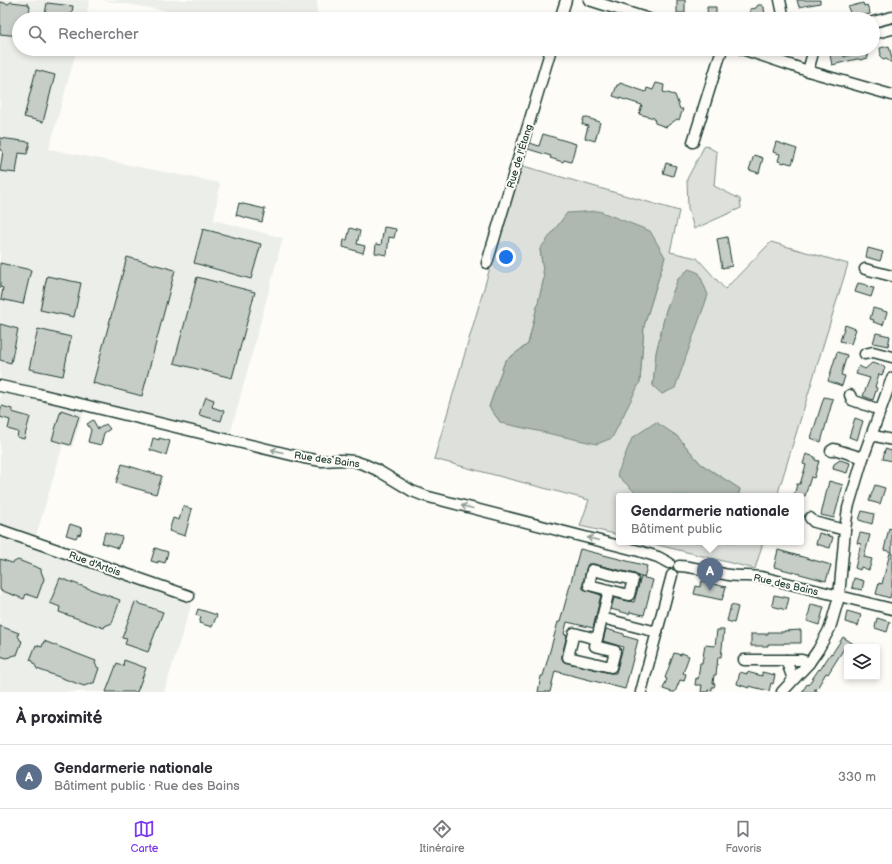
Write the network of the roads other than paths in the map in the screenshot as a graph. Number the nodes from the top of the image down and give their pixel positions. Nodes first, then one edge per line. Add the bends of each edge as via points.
1 (566, 0) edge
2 (589, 0) edge
3 (780, 0) edge
4 (562, 12) edge
5 (627, 12) edge
6 (783, 12) edge
7 (892, 17) edge
8 (880, 20) edge
9 (892, 29) edge
10 (880, 32) edge
11 (549, 56) edge
12 (720, 56) edge
13 (763, 56) edge
14 (812, 56) edge
15 (808, 71) junction
16 (892, 95) edge
17 (693, 142) dead end
18 (487, 263) dead end
19 (865, 269) dead end
20 (892, 276) edge
21 (865, 354) dead end
22 (892, 357) edge
23 (892, 378) edge
24 (0, 386) edge
25 (850, 395) dead end
26 (880, 410) junction
27 (871, 435) junction
28 (892, 440) edge
29 (831, 451) dead end
30 (863, 458) junction
31 (810, 518) dead end
32 (0, 530) edge
33 (845, 530) junction
34 (669, 563) junction
35 (680, 566) junction
36 (672, 575) junction
37 (609, 590) dead end
38 (189, 596) dead end
39 (839, 597) junction
40 (892, 609) edge
41 (602, 618) junction
42 (657, 632) junction
43 (597, 639) junction
44 (744, 660) dead end
45 (786, 660) junction
46 (808, 662) junction
47 (793, 679) junction
48 (641, 692) edge
49 (782, 692) edge

1 - 4 street
2 - 5 street
3 - 6 street
7 - 8 street
9 - 10 street
11 - 18 street, Rue de l'Étang
12 - 17 street
13 - 15 street
14 - 15 street
15 - 16 street
19 - 20 street
21 - 22 street via 873,352
23 - 26 street
34 -> 24 street, Rue des Bains via 651,554 425,496 366,465 342,460 322,461 304,458
25 - 26 street via 852,400
26 - 27 street
27 - 28 street
27 - 30 street
29 - 30 street via 834,449
30 - 33 street via 848,508
31 - 33 street via 814,522
32 - 38 street, Rue d'Artois
33 - 39 street
34 - 35 street via 676,562
34 - 36 street via 667,568
35 - 36 street via 678,573
35 - 39 street, Rue des Bains via 729,575 766,578
36 - 42 street
37 - 41 street
39 - 40 street, Rue des Bains
39 - 46 street via 830,628
41 - 42 street
41 - 43 street
42 - 48 street
43 - 43 street via 595,646 615,651 611,667 568,657 574,633
44 - 45 street
45 - 46 street
45 - 47 street
46 - 47 street
47 - 49 street

